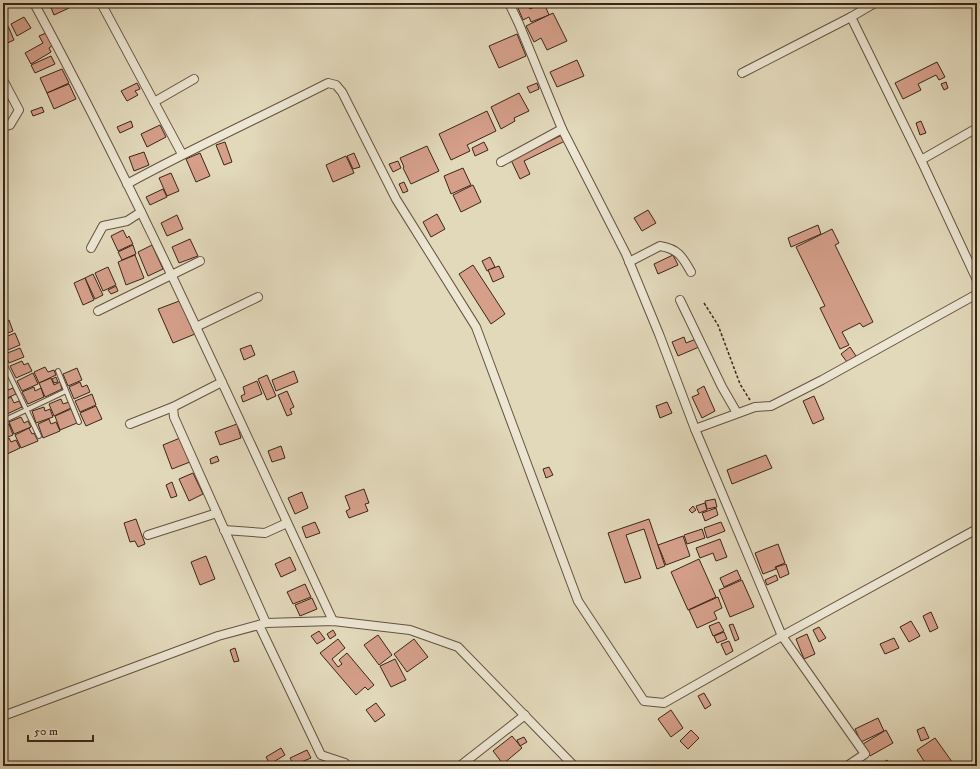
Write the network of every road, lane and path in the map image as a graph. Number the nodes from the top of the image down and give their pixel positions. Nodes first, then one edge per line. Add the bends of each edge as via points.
1 (34, 3) edge
2 (101, 3) edge
3 (509, 3) edge
4 (875, 3) edge
5 (851, 17) junction
6 (742, 73) dead end
7 (194, 79) dead end
8 (3, 80) edge
9 (154, 102) junction
10 (3, 127) edge
11 (977, 128) edge
12 (562, 129) junction
13 (182, 154) junction
14 (921, 160) junction
15 (501, 162) dead end
16 (127, 184) junction
17 (141, 212) junction
18 (91, 248) dead end
19 (200, 260) dead end
20 (629, 262) junction
21 (691, 272) dead end
22 (171, 275) junction
23 (977, 280) edge
24 (977, 294) edge
25 (258, 297) dead end
26 (680, 300) dead end
27 (704, 303) dead end
28 (98, 311) dead end
29 (196, 327) junction
30 (3, 361) edge
31 (58, 371) dead end
32 (222, 382) junction
33 (66, 391) junction
34 (173, 407) junction
35 (755, 407) junction
36 (26, 410) junction
37 (737, 413) junction
38 (3, 421) edge
39 (79, 422) dead end
40 (130, 424) dead end
41 (695, 429) junction
42 (38, 436) dead end
43 (217, 513) junction
44 (288, 523) junction
45 (977, 529) edge
46 (224, 530) junction
47 (148, 535) dead end
48 (333, 621) junction
49 (263, 624) junction
50 (782, 636) junction
51 (525, 715) junction
52 (3, 716) edge
53 (347, 766) edge
54 (460, 766) edge
55 (574, 766) edge
56 (847, 766) edge

1 - 16 street via 72,72
2 - 9 street
3 - 12 street
4 - 5 street
5 - 6 street
5 - 14 street
7 - 9 street
8 - 10 street via 19,110 10,125
9 - 13 street
11 - 14 street
12 - 15 street
12 - 20 street
13 - 16 street
13 - 50 street via 328,83 336,85 342,92 396,198 476,327 578,601 644,701 664,703
14 - 23 street
16 - 17 street
17 - 18 street via 127,221 103,226
17 - 22 street
19 - 22 street
20 - 21 street via 660,246 674,250 682,256
20 - 41 street
22 - 28 street
22 - 29 street
24 - 35 street via 771,406
25 - 29 street
26 - 37 street
27 - 35 path via 718,326 740,384
29 - 32 street
30 - 36 lane
31 - 33 lane
32 - 34 street
32 - 44 street
33 - 36 lane
33 - 39 lane
34 - 40 street
34 - 43 street via 174,417
35 - 37 street
36 - 38 lane
36 - 42 lane
37 - 41 street
41 - 50 street
43 - 46 street
43 - 47 street
44 - 46 street via 265,533
44 - 48 street
45 - 50 street
46 - 49 street
48 - 49 street
48 - 51 street via 410,630 458,647
49 - 52 street via 218,636
49 - 53 street via 321,755
50 - 56 street via 865,754
51 - 54 street
51 - 55 street

